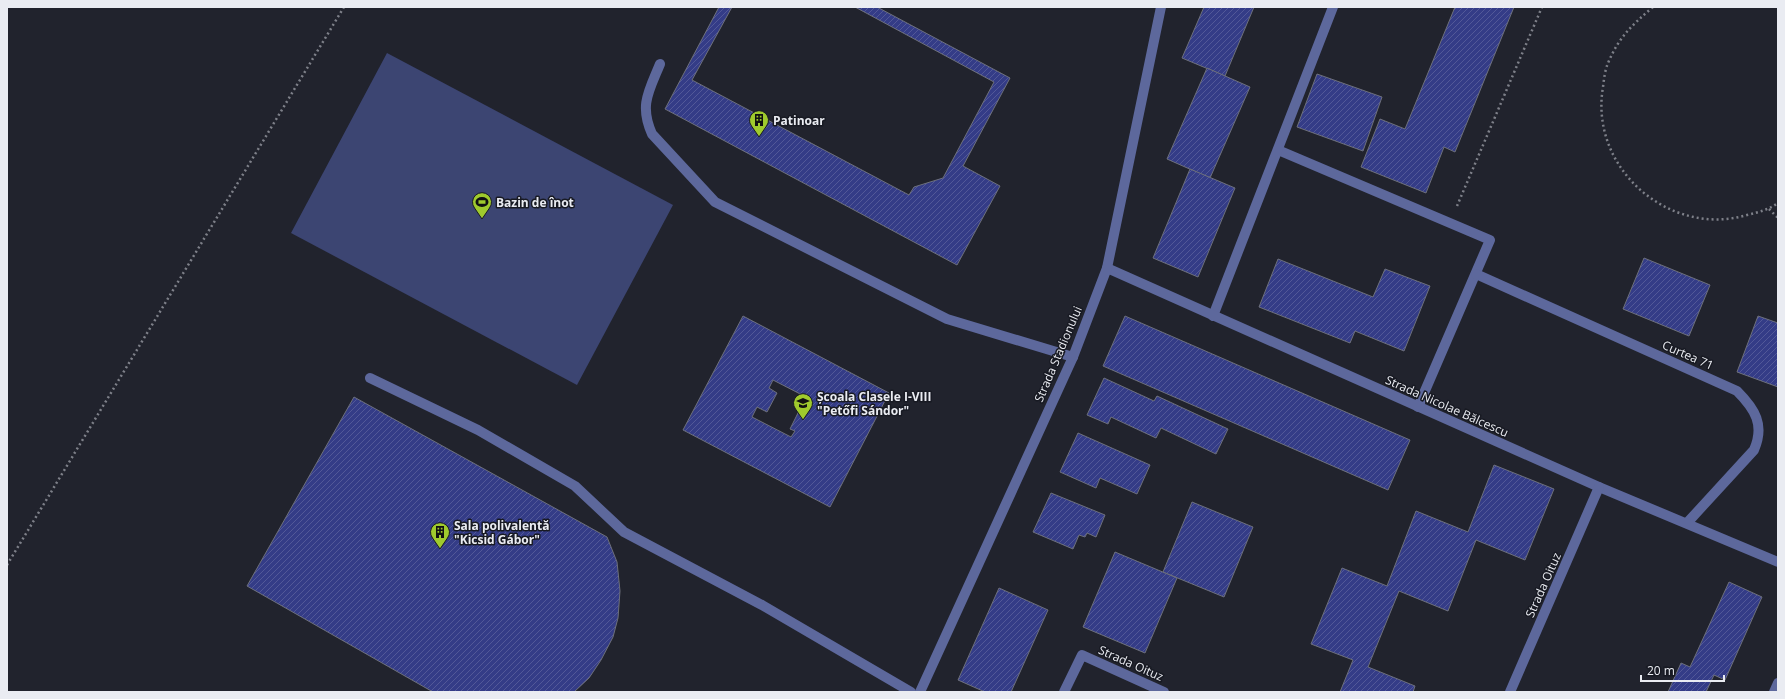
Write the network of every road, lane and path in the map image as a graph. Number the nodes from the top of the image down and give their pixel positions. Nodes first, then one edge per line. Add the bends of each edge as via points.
1 (344, 7) edge
2 (1161, 7) edge
3 (1333, 7) edge
4 (1542, 7) edge
5 (1652, 7) edge
6 (660, 64) dead end
7 (1278, 150) junction
8 (1778, 203) edge
9 (1769, 209) junction
10 (1778, 218) edge
11 (1449, 223) junction
12 (1107, 268) junction
13 (1476, 274) junction
14 (1213, 316) junction
15 (1073, 357) junction
16 (370, 378) dead end
17 (1418, 407) junction
18 (1599, 487) junction
19 (1686, 523) junction
20 (1778, 562) edge
21 (7, 565) edge
22 (1778, 683) edge
23 (911, 692) edge
24 (920, 692) edge
25 (1064, 692) edge
26 (1164, 692) edge
27 (1510, 692) edge
28 (1774, 692) edge

1 - 21 path
2 - 12 street, Strada Stadionului
3 - 7 street
4 - 11 path
5 - 9 path via 1626,30 1607,64 1600,103 1606,142 1626,176 1655,203 1691,218 1731,220
6 - 15 street via 648,95 646,120 652,134 715,202 947,319
7 - 11 street
7 - 14 street
8 - 9 path
9 - 10 path
11 - 13 street via 1490,240
12 - 14 street, Strada Nicolae Bălcescu
12 - 15 street, Strada Stadionului
13 - 17 street
13 - 19 street, Curtea 71 via 1737,391 1750,404 1758,424 1759,437 1754,450
14 - 17 street, Strada Nicolae Bălcescu
15 - 24 street, Strada Stadionului
16 - 23 street via 478,430 576,486 624,532 762,604
17 - 18 street, Strada Nicolae Bălcescu
18 - 19 street, Strada Nicolae Bălcescu
18 - 27 street, Strada Oituz
19 - 20 street, Strada Nicolae Bălcescu
22 - 28 street
25 - 26 street, Strada Oituz via 1082,655

